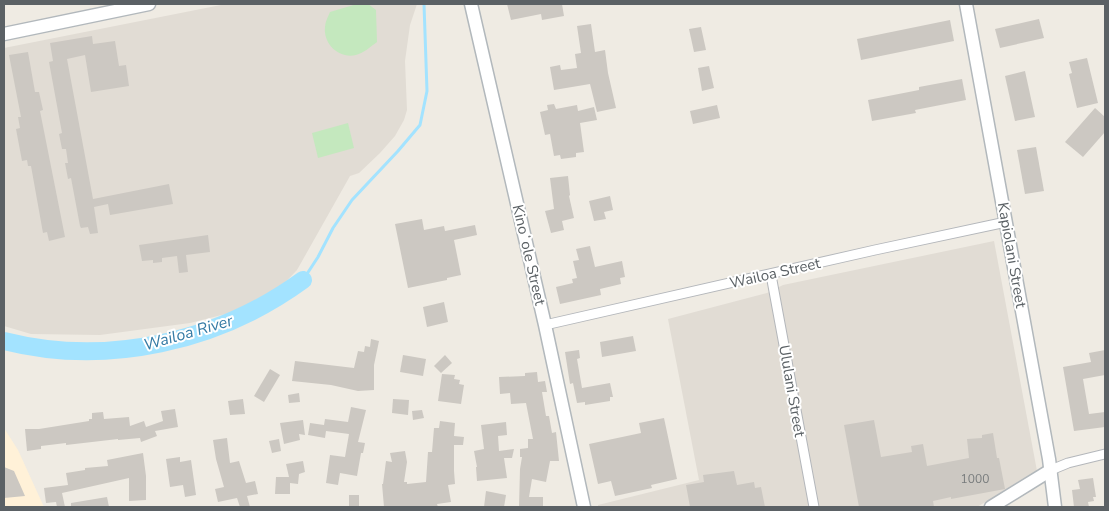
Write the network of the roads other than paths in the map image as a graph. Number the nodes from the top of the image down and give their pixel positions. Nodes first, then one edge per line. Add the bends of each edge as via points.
1 (149, 4) edge
2 (471, 4) edge
3 (966, 4) edge
4 (4, 34) edge
5 (1006, 222) junction
6 (771, 275) junction
7 (546, 325) junction
8 (1105, 454) edge
9 (1051, 470) junction
10 (584, 507) edge
11 (814, 507) edge
12 (991, 507) edge
13 (1056, 507) edge

1 - 4 street
2 - 7 street, Kinoʻole Street
3 - 5 street, Kapiolani Street
5 - 6 street, Wailoa Street
5 - 9 street, Kapiolani Street
6 - 7 street, Wailoa Street
6 - 11 street, Ululani Street
7 - 10 street, Kinoʻole Street
8 - 9 street
9 - 12 street
9 - 13 street, Kapiolani Street

